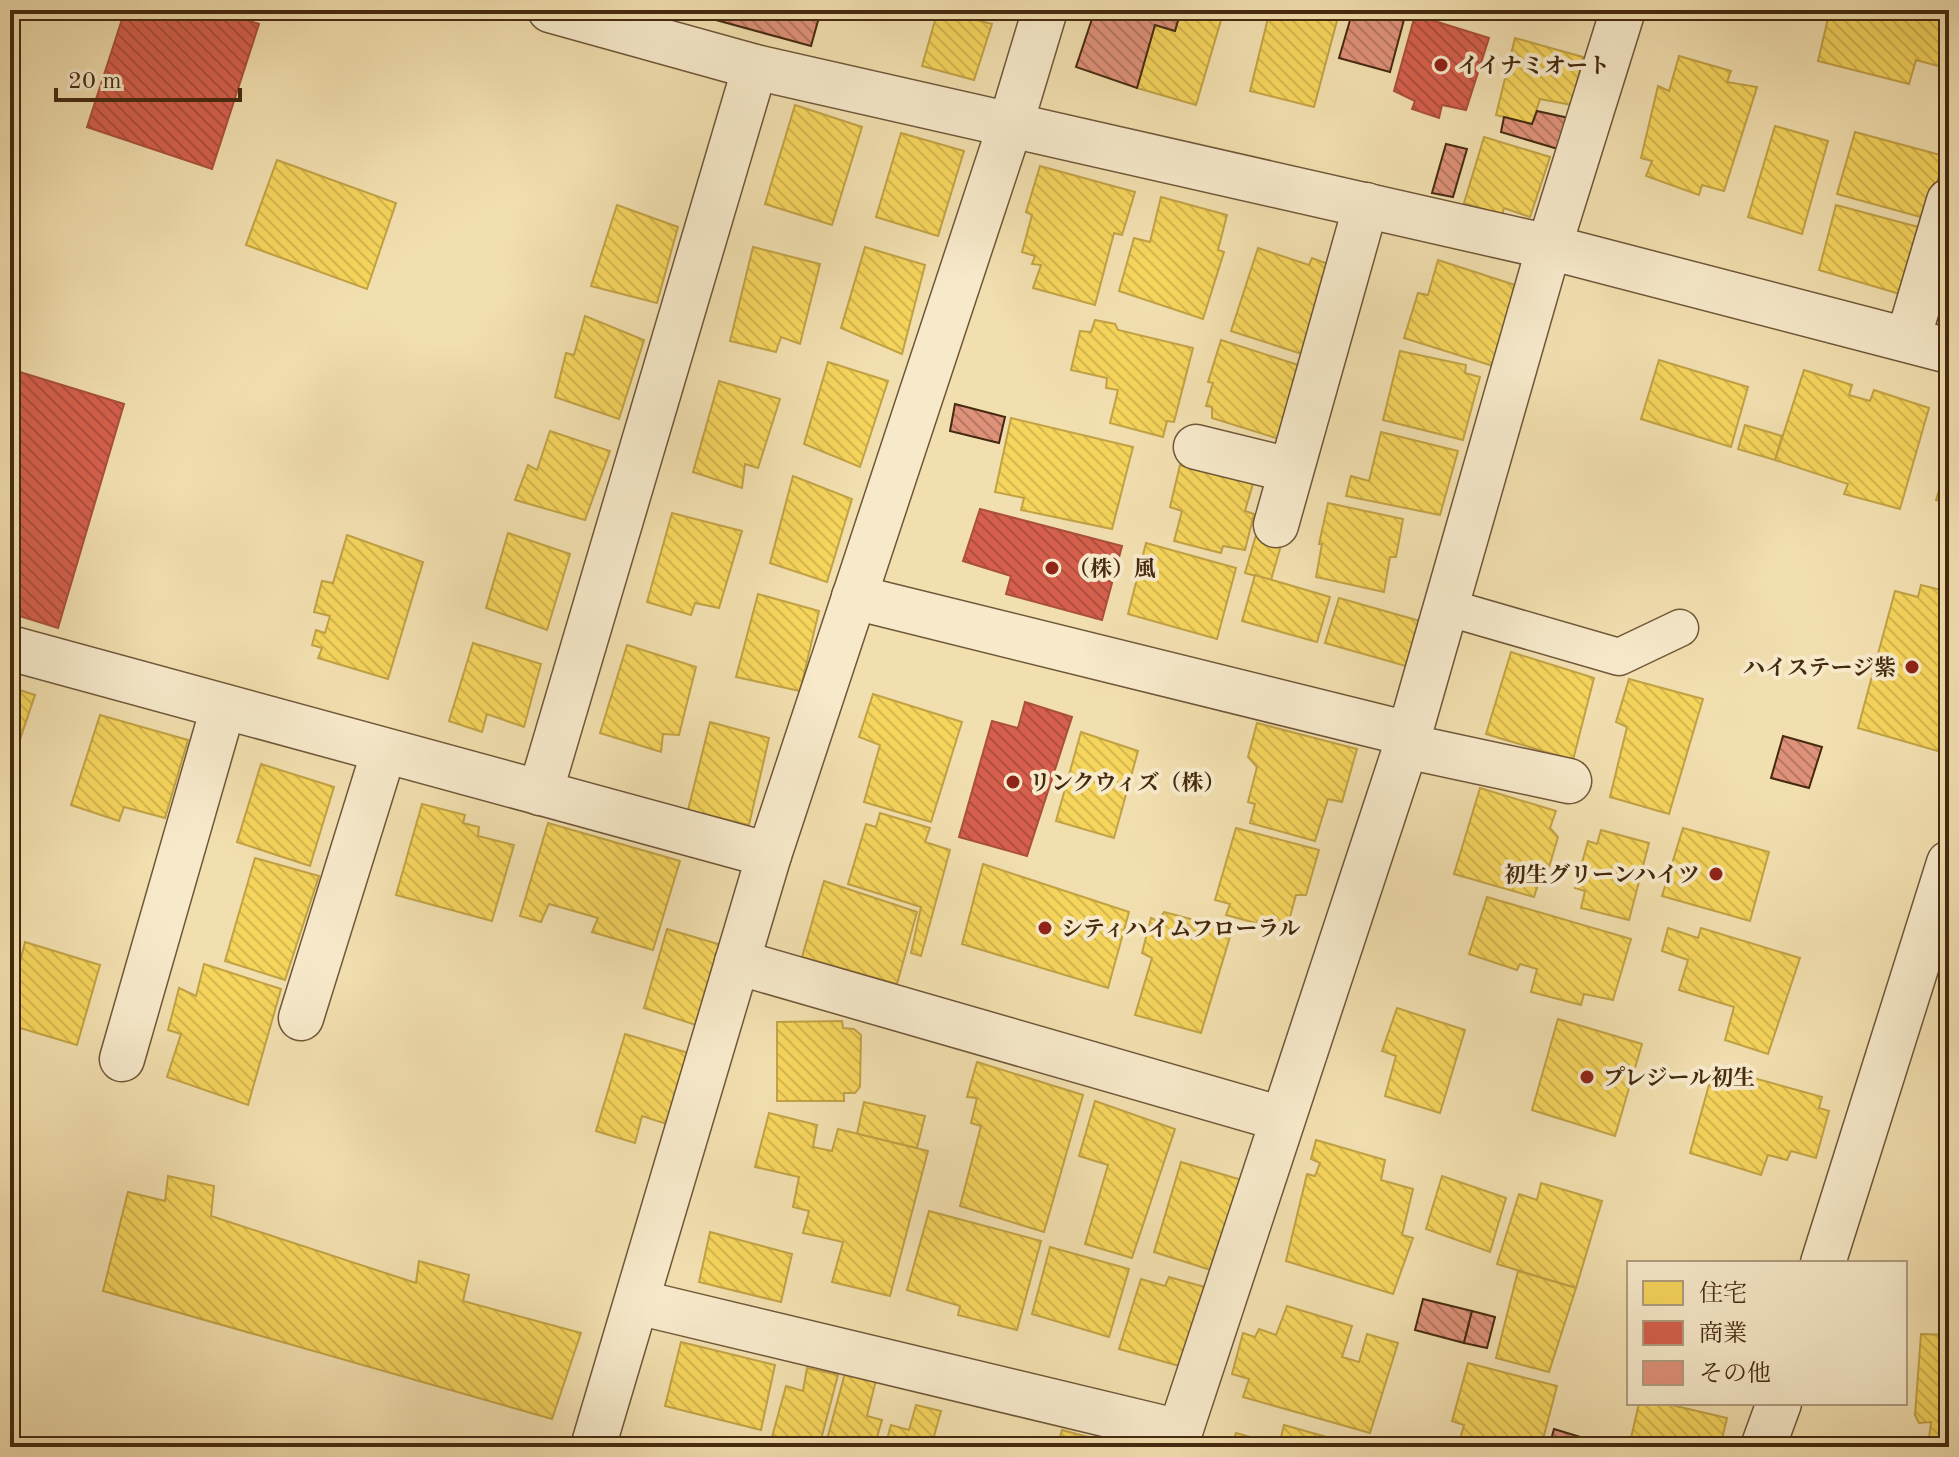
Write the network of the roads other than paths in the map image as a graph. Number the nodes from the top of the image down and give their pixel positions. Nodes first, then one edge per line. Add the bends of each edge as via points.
1 (550, 10) edge
2 (1045, 10) edge
3 (1623, 10) edge
4 (755, 67) junction
5 (1011, 123) junction
6 (1949, 201) edge
7 (1366, 205) junction
8 (1549, 247) junction
9 (1908, 339) junction
10 (1949, 351) edge
11 (1196, 447) dead end
12 (1290, 470) junction
13 (1276, 525) dead end
14 (854, 597) junction
15 (1446, 607) junction
16 (1680, 628) dead end
17 (10, 648) edge
18 (223, 708) junction
19 (1407, 740) junction
20 (384, 751) junction
21 (1569, 781) dead end
22 (540, 793) junction
23 (769, 855) junction
24 (1949, 863) edge
25 (737, 962) junction
26 (301, 1018) dead end
27 (122, 1059) dead end
28 (1282, 1119) junction
29 (1824, 1261) edge
30 (637, 1302) junction
31 (1778, 1405) edge
32 (1178, 1440) edge
33 (593, 1447) edge
34 (1763, 1447) edge

1 - 4 street
2 - 5 street
3 - 8 street
4 - 5 street
4 - 22 street
5 - 7 street
5 - 14 street
6 - 9 street
7 - 8 street
7 - 12 street
8 - 9 street
8 - 15 street
9 - 10 street
11 - 12 street
12 - 13 street
14 - 19 street
14 - 23 street
15 - 16 lane via 1619,657
15 - 19 street
17 - 18 street
18 - 20 street
18 - 27 street
19 - 21 street
19 - 28 street
20 - 22 street
20 - 26 street
22 - 23 street
23 - 25 street
24 - 29 street
25 - 28 street
25 - 30 street
28 - 32 street
30 - 32 street
30 - 33 street
31 - 34 street

